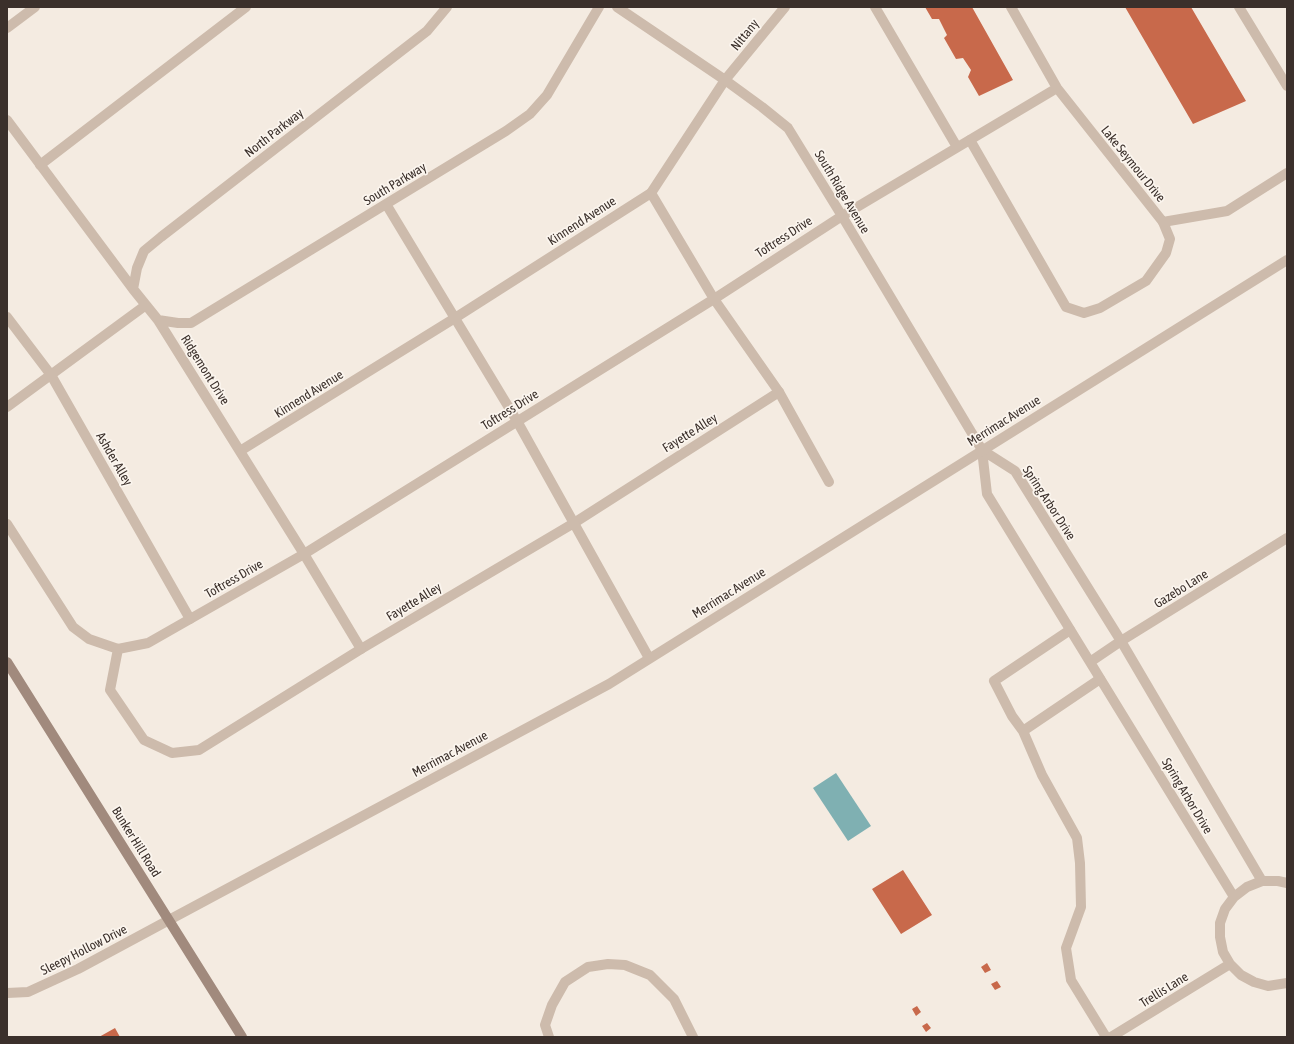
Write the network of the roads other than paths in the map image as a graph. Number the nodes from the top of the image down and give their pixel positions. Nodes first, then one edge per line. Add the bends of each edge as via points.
1 (35, 7) edge
2 (246, 7) edge
3 (447, 7) edge
4 (599, 7) edge
5 (617, 7) edge
6 (785, 7) edge
7 (875, 7) edge
8 (1011, 7) edge
9 (1239, 7) edge
10 (7, 28) edge
11 (725, 80) junction
12 (1287, 86) edge
13 (1057, 88) junction
14 (7, 120) edge
15 (970, 140) junction
16 (957, 147) junction
17 (40, 165) junction
18 (1287, 173) edge
19 (651, 193) junction
20 (386, 204) junction
21 (842, 216) junction
22 (1163, 222) junction
23 (1287, 260) edge
24 (133, 289) junction
25 (714, 299) junction
26 (146, 304) junction
27 (7, 317) edge
28 (455, 318) junction
29 (158, 320) junction
30 (51, 376) junction
31 (779, 392) junction
32 (7, 407) edge
33 (517, 421) junction
34 (982, 450) junction
35 (240, 451) junction
36 (829, 482) dead end
37 (574, 523) junction
38 (7, 524) edge
39 (1287, 538) edge
40 (304, 554) junction
41 (190, 619) junction
42 (1070, 630) junction
43 (1121, 641) junction
44 (118, 649) junction
45 (360, 649) junction
46 (649, 658) junction
47 (7, 662) edge
48 (1090, 662) junction
49 (1100, 679) junction
50 (1023, 731) junction
51 (1262, 881) junction
52 (1287, 883) edge
53 (1234, 897) junction
54 (169, 920) junction
55 (1230, 964) junction
56 (1287, 983) edge
57 (7, 993) edge
58 (242, 1037) edge
59 (549, 1037) edge
60 (693, 1037) edge
61 (1106, 1037) edge
62 (1111, 1037) edge

1 - 10 street
2 - 17 street
3 - 24 street, North Parkway via 427,31 144,251
4 - 20 street, South Parkway via 547,95 530,114
5 - 11 street, South Ridge Avenue
6 - 11 street, Nittany
7 - 16 street
8 - 13 street, Lake Seymour Drive
9 - 12 street
11 - 19 street, Nittany
11 - 21 street, South Ridge Avenue via 788,128
13 - 15 street, Toftress Drive
13 - 22 street, Lake Seymour Drive
14 - 17 street, Ridgemont Drive
15 - 16 street, Toftress Drive
15 - 22 street via 1066,307 1084,314 1100,308 1146,281 1166,253 1170,239
16 - 21 street, Toftress Drive
17 - 24 street, Ridgemont Drive
18 - 22 street, Lake Seymour Drive via 1227,211
19 - 25 street
19 - 28 street, Kinnend Avenue
20 - 28 street
20 - 29 street, South Parkway via 191,323
21 - 25 street, Toftress Drive
21 - 34 street, South Ridge Avenue
23 - 34 street, Merrimac Avenue
24 - 26 street, Ridgemont Drive
25 - 31 street
25 - 33 street, Toftress Drive
26 - 29 street, Ridgemont Drive
26 - 30 street
27 - 30 street, Ashder Alley
28 - 33 street
28 - 35 street, Kinnend Avenue
29 - 35 street, Ridgemont Drive
30 - 32 street
30 - 41 street, Ashder Alley
31 - 36 street
31 - 37 street, Fayette Alley
33 - 37 street
33 - 40 street, Toftress Drive
34 - 42 street, Spring Arbor Drive via 987,494
34 - 43 street, Spring Arbor Drive via 1015,472
34 - 46 street, Merrimac Avenue
35 - 40 street, Ridgemont Drive
37 - 45 street, Fayette Alley
37 - 46 street
38 - 44 street via 72,627 89,639
39 - 43 street, Gazebo Lane
40 - 41 street, Toftress Drive
40 - 45 street, Ridgemont Drive
41 - 44 street, Toftress Drive via 148,643
42 - 48 street, Spring Arbor Drive
42 - 50 street via 994,681
43 - 48 street, Gazebo Lane
43 - 51 street, Spring Arbor Drive
44 - 45 street, Fayette Alley via 110,690 144,740 172,753 199,750
46 - 54 street, Merrimac Avenue via 608,684
47 - 54 main road, Bunker Hill Road
48 - 49 street, Spring Arbor Drive
49 - 50 street
49 - 53 street, Spring Arbor Drive
50 - 61 street via 1042,776 1077,838 1081,906 1066,948 1071,980
51 - 52 street
51 - 53 street via 1247,887
53 - 55 street via 1225,909 1220,923 1223,952
54 - 57 street, Sleepy Hollow Drive via 78,969 28,992
54 - 58 main road, Bunker Hill Road
55 - 56 street via 1240,975 1254,982 1268,986
55 - 62 street, Trellis Lane
59 - 60 street via 545,1025 552,1005 565,982 588,967 608,964 625,965 650,975 674,999

